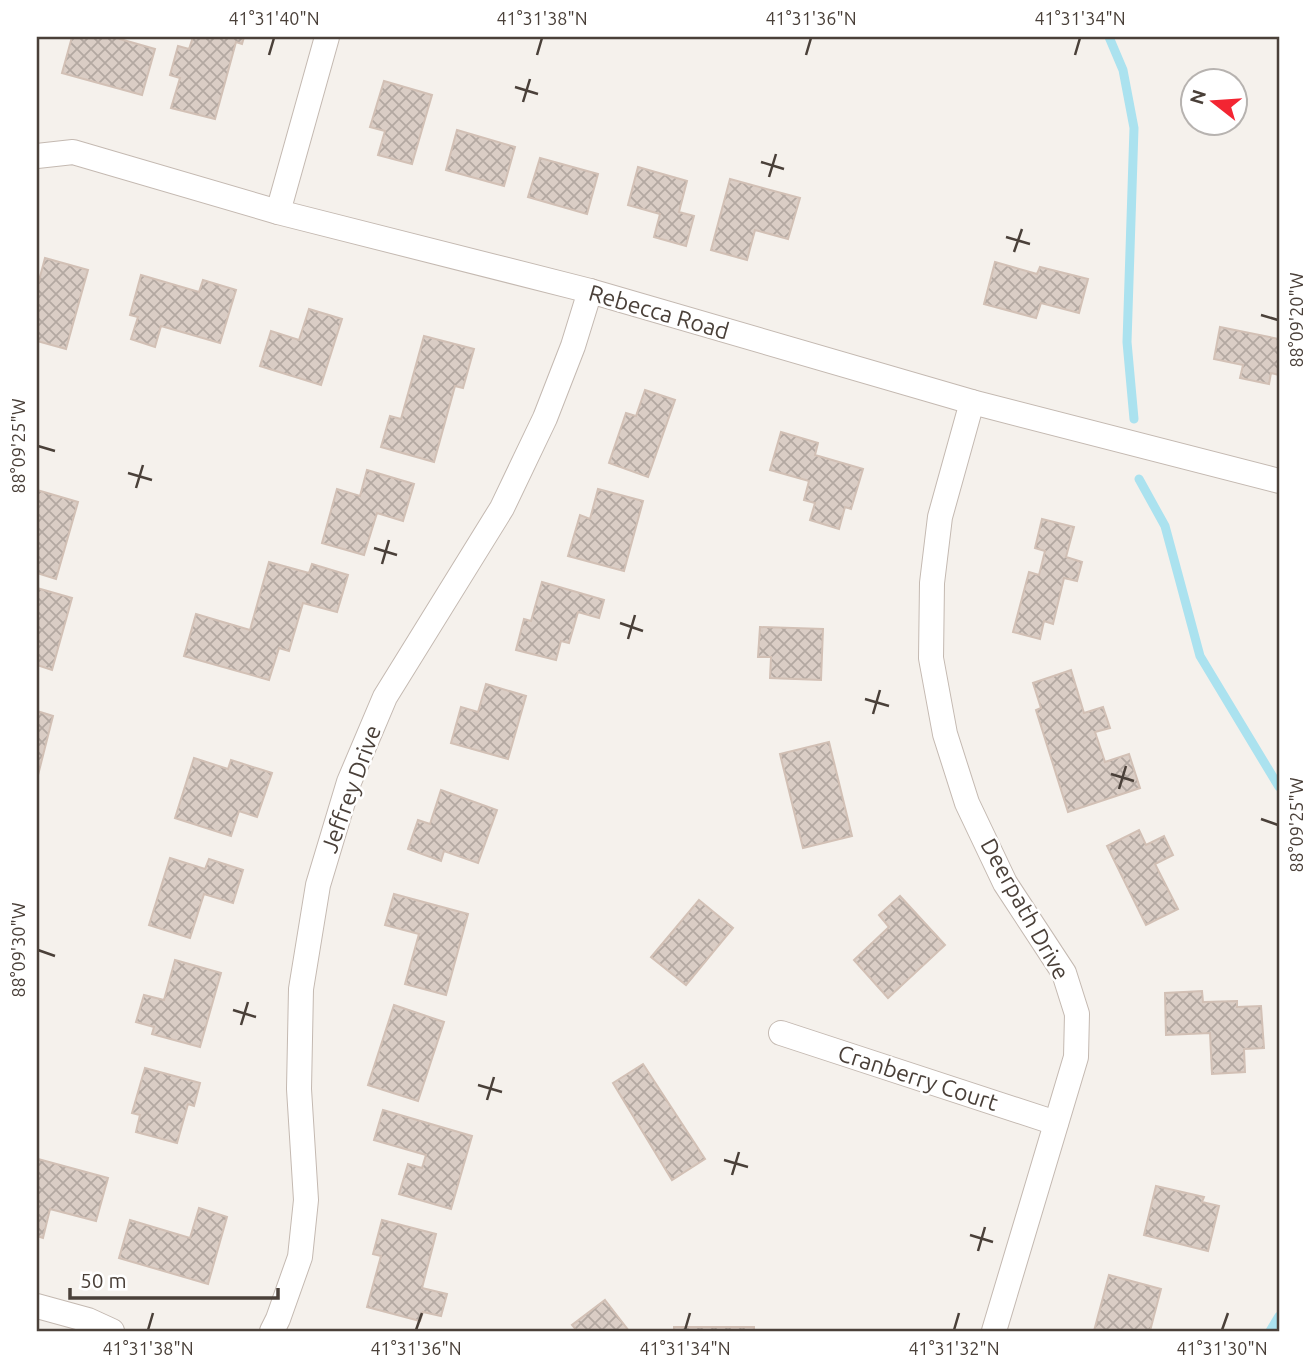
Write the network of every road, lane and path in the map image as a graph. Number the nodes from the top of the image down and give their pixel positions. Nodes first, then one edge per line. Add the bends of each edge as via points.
1 (327, 37) edge
2 (37, 156) edge
3 (278, 212) junction
4 (590, 291) junction
5 (972, 402) junction
6 (1279, 481) edge
7 (781, 1033) dead end
8 (1056, 1123) junction
9 (37, 1306) edge
10 (112, 1331) edge
11 (272, 1331) edge
12 (994, 1331) edge

1 - 3 street
2 - 3 street, Rebecca Road via 73,152
3 - 4 street, Rebecca Road
4 - 5 street, Rebecca Road
4 - 11 street, Jeffrey Drive via 545,418 502,508 385,696 337,821 318,885 301,989 299,1088 306,1200 300,1257
5 - 6 street, Rebecca Road
5 - 8 street, Deerpath Drive via 940,517 932,583 931,658 945,734 967,803 1005,883 1065,973 1077,1014 1076,1058
7 - 8 street, Cranberry Court
8 - 12 street, Deerpath Drive
9 - 10 street

